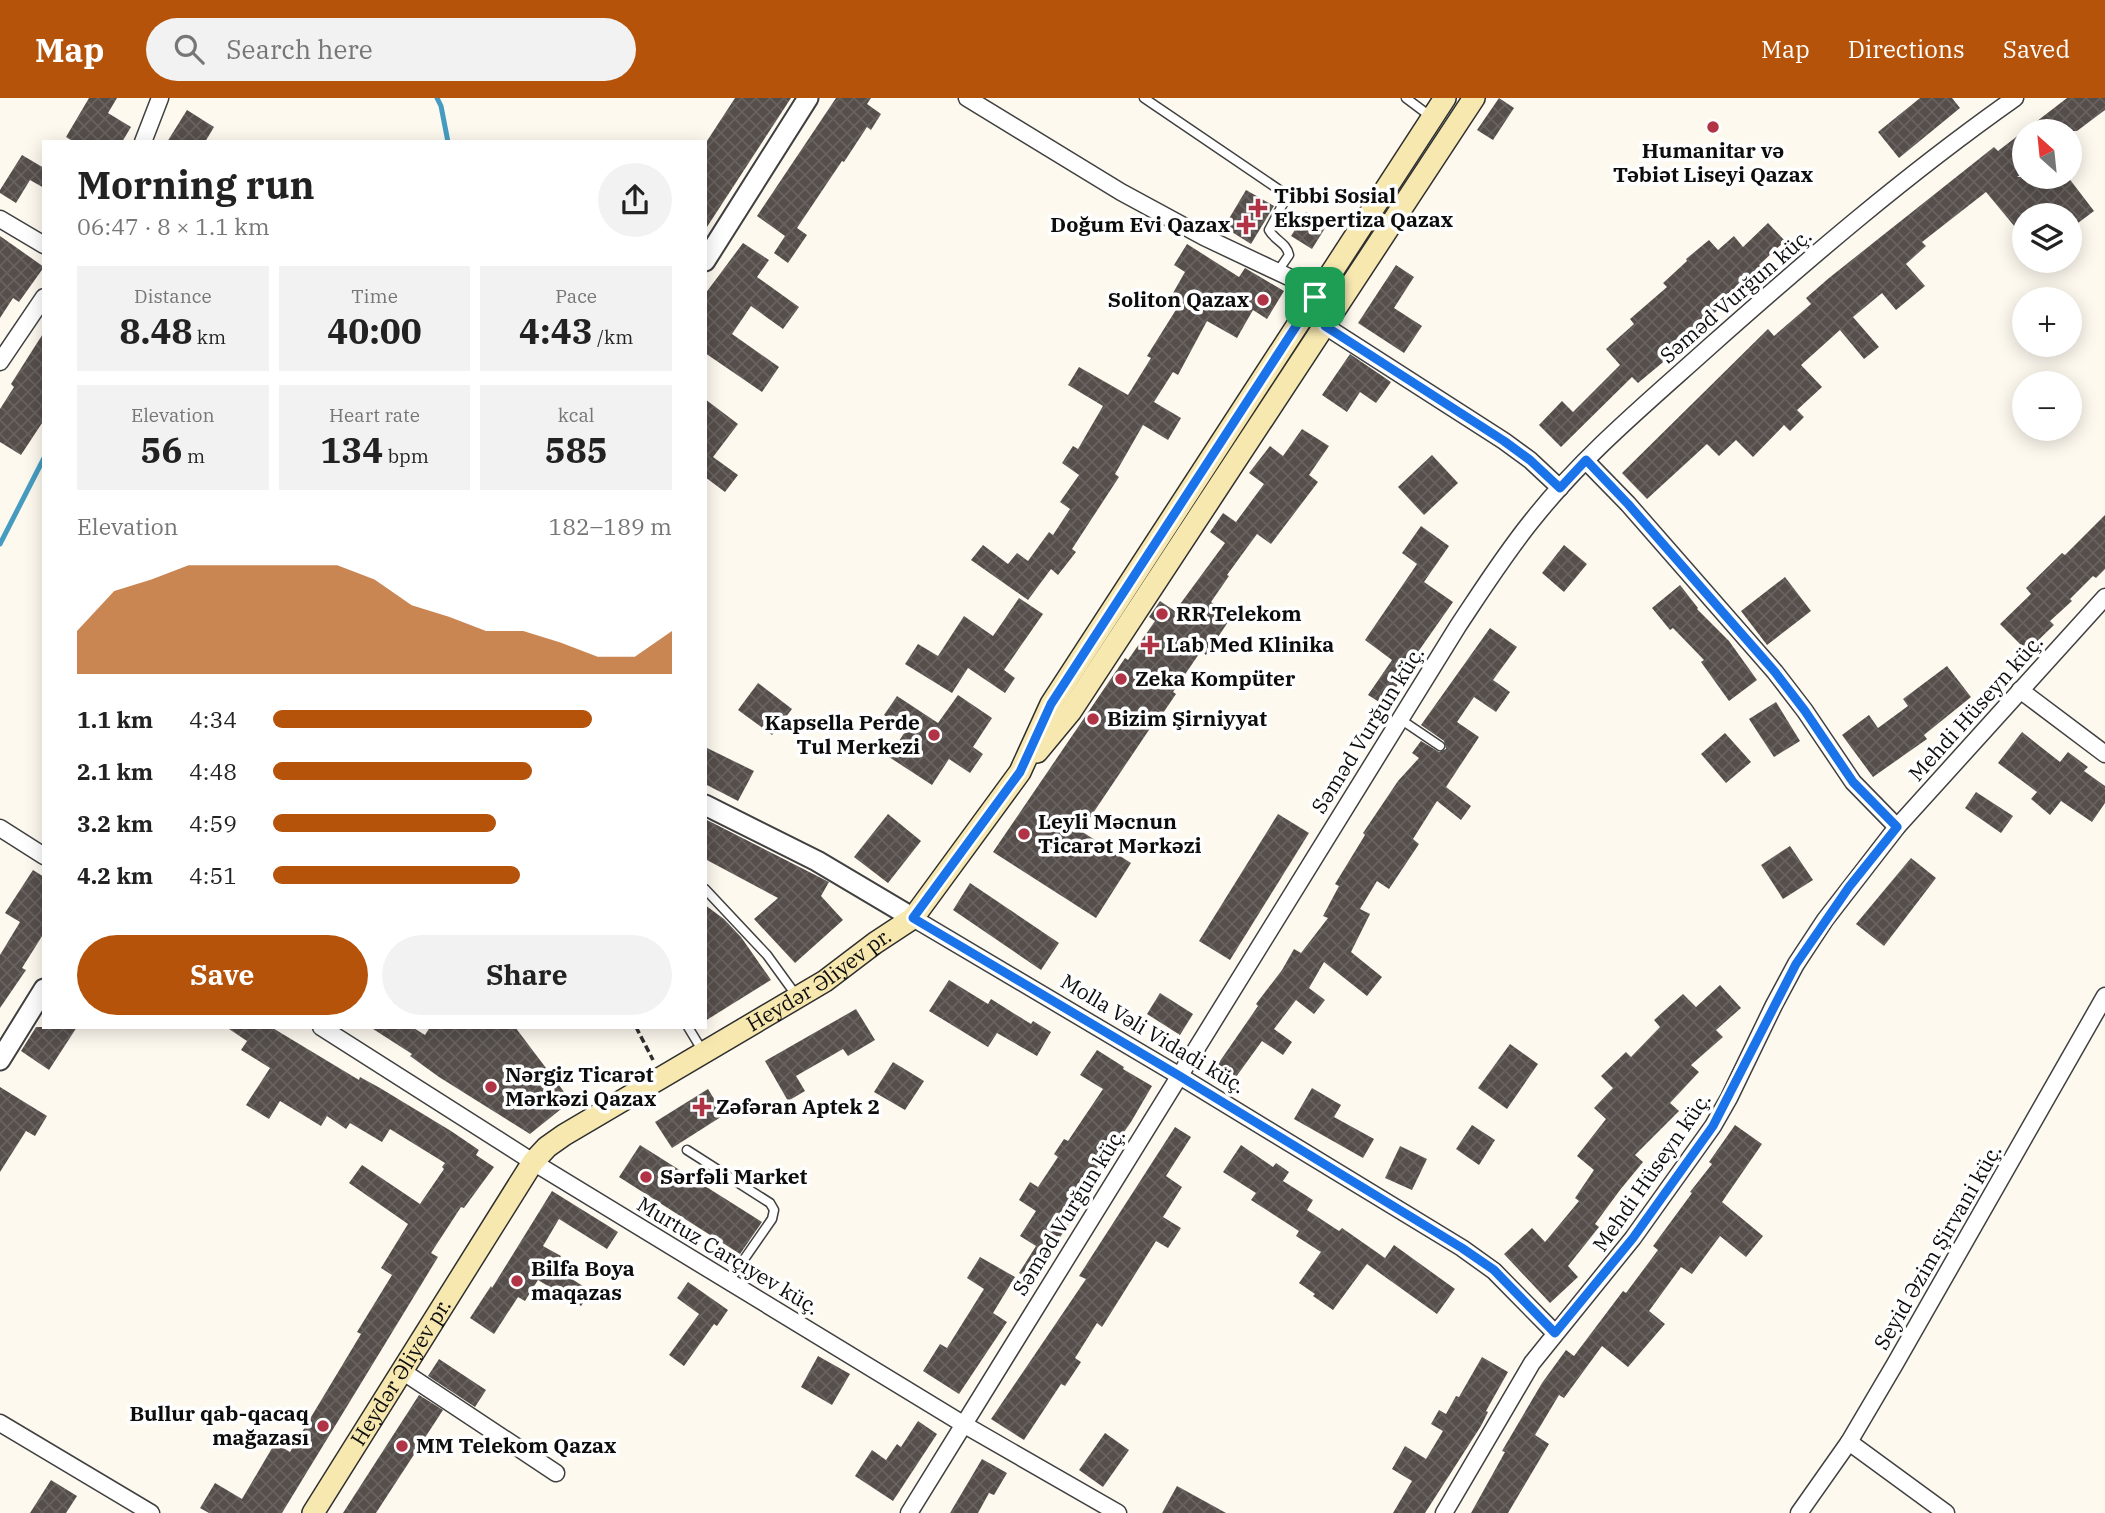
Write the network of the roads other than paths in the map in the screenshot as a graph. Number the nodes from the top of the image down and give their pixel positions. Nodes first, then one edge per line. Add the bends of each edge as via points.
1 (160, 98) edge
2 (808, 98) edge
3 (967, 98) edge
4 (1144, 98) edge
5 (1406, 98) edge
6 (1445, 98) edge
7 (1474, 98) edge
8 (2015, 98) edge
9 (1432, 118) junction
10 (144, 140) edge
11 (0, 219) edge
12 (42, 244) edge
13 (707, 258) edge
14 (1278, 271) junction
15 (1315, 297) junction
16 (42, 301) edge
17 (1330, 317) junction
18 (0, 362) edge
19 (1586, 460) junction
20 (1560, 488) junction
21 (2105, 597) edge
22 (2020, 690) junction
23 (1400, 719) junction
24 (1440, 746) dead end
25 (2105, 754) edge
26 (1020, 772) junction
27 (707, 806) edge
28 (1897, 827) junction
29 (0, 828) edge
30 (42, 855) edge
31 (707, 891) edge
32 (913, 918) junction
33 (42, 992) edge
34 (2105, 996) edge
35 (798, 998) junction
36 (324, 1029) edge
37 (689, 1029) edge
38 (704, 1053) junction
39 (0, 1060) edge
40 (1178, 1075) junction
41 (687, 1150) dead end
42 (533, 1162) junction
43 (729, 1281) junction
44 (1555, 1333) junction
45 (402, 1371) junction
46 (0, 1423) edge
47 (963, 1424) junction
48 (1849, 1442) junction
49 (556, 1473) dead end
50 (151, 1513) edge
51 (313, 1513) edge
52 (909, 1513) edge
53 (1118, 1513) edge
54 (1444, 1513) edge
55 (1799, 1513) edge
56 (1947, 1513) edge

1 - 10 street
2 - 13 street
3 - 14 street via 1121,192
4 - 14 lane via 1284,193 1285,200 1269,230 1289,255
5 - 9 lane
6 - 9 main road, Heydər Əliyev pr.
7 - 17 main road
8 - 19 street, Səməd Vurğun küç. via 1929,161 1795,271
9 - 15 main road, Heydər Əliyev pr.
11 - 12 street
14 - 15 street
15 - 17 main road
15 - 26 main road, Heydər Əliyev pr. via 1051,704
16 - 18 street
17 - 20 street via 1530,460
17 - 26 main road via 1071,711
19 - 20 street, Səməd Vurğun küç.
19 - 28 street via 1775,672 1853,782
20 - 23 street, Səməd Vurğun küç. via 1512,547
21 - 22 street, Mehdi Hüseyn küç.
22 - 25 street
22 - 28 street, Mehdi Hüseyn küç.
23 - 24 lane
23 - 40 street, Səməd Vurğun küç.
26 - 32 main road, Heydər Əliyev pr.
27 - 32 street, Molla Vəli Vidadi küç. via 828,867
28 - 44 street, Mehdi Hüseyn küç. via 1796,964 1713,1126 1633,1238
29 - 30 street
31 - 35 lane via 767,955
32 - 35 main road, Heydər Əliyev pr.
32 - 40 street, Molla Vəli Vidadi küç.
33 - 39 street
34 - 48 street, Seyid Əzim Şirvani küç.
35 - 38 main road, Heydər Əliyev pr.
36 - 42 street, Murtuz Carçıyev küç.
37 - 38 lane
38 - 42 main road, Heydər Əliyev pr. via 564,1135
40 - 44 street, Molla Vəli Vidadi küç. via 1462,1248 1494,1270
40 - 47 street, Səməd Vurğun küç.
41 - 43 lane via 774,1210
42 - 43 street, Murtuz Carçıyev küç.
42 - 45 main road, Heydər Əliyev pr.
43 - 47 street, Murtuz Carçıyev küç.
44 - 54 street, Mehdi Hüseyn küç. via 1532,1363
45 - 49 street
45 - 51 main road, Heydər Əliyev pr.
46 - 50 street
47 - 52 street, Səməd Vurğun küç.
47 - 53 street, Murtuz Carçıyev küç.
48 - 55 street, Seyid Əzim Şirvani küç.
48 - 56 street

